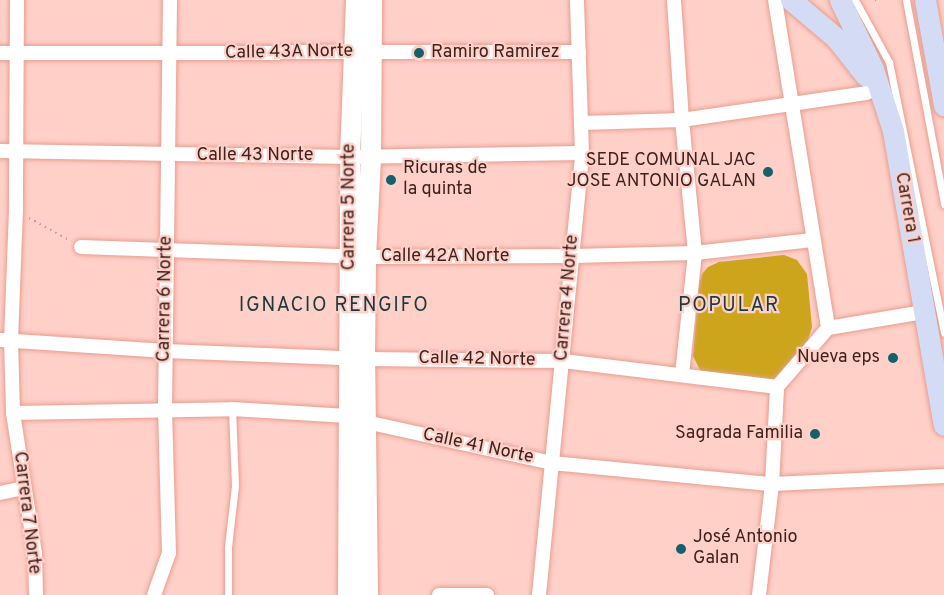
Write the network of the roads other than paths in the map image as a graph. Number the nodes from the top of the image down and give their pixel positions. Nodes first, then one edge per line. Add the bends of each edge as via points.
1 (16, 0) edge
2 (170, 0) edge
3 (356, 0) edge
4 (372, 0) edge
5 (577, 0) edge
6 (674, 0) edge
7 (775, 0) edge
8 (791, 0) edge
9 (840, 0) edge
10 (855, 0) edge
11 (906, 0) edge
12 (925, 0) edge
13 (0, 52) edge
14 (16, 52) junction
15 (362, 52) junction
16 (579, 52) junction
17 (168, 54) junction
18 (875, 89) junction
19 (791, 104) junction
20 (944, 105) edge
21 (888, 113) junction
22 (682, 120) junction
23 (582, 123) junction
24 (0, 151) edge
25 (15, 152) junction
26 (582, 153) junction
27 (167, 156) junction
28 (350, 157) junction
29 (371, 157) junction
30 (944, 204) edge
31 (812, 240) junction
32 (81, 247) road end
33 (167, 250) junction
34 (695, 253) junction
35 (0, 254) edge
36 (15, 255) junction
37 (572, 256) junction
38 (358, 257) junction
39 (924, 312) junction
40 (828, 328) junction
41 (944, 332) edge
42 (5, 340) edge
43 (166, 351) junction
44 (357, 358) junction
45 (563, 361) junction
46 (682, 374) junction
47 (777, 387) junction
48 (165, 409) junction
49 (232, 409) junction
50 (13, 413) junction
51 (357, 419) junction
52 (944, 424) edge
53 (552, 463) junction
54 (944, 476) edge
55 (772, 484) junction
56 (23, 488) junction
57 (0, 494) edge
58 (36, 595) edge
59 (154, 595) edge
60 (228, 595) edge
61 (348, 595) edge
62 (368, 595) edge
63 (439, 595) edge
64 (487, 595) edge
65 (539, 595) edge
66 (759, 595) edge

1 - 14 street, Carrera 7 Norte
2 - 17 street, Carrera 6 Norte
3 - 15 street, Carrera 5 Norte
4 - 15 street, Carrera 5 Norte
5 - 16 street, Carrera 4 Norte
6 - 22 street
7 - 19 street
8 - 18 main road via 836,38
9 - 21 main road, Carrera 1 via 873,69
10 - 41 lane via 889,62
11 - 30 lane
12 - 20 main road
13 - 14 street, Calle 43A Norte
14 - 17 street, Calle 43A Norte
14 - 25 street, Carrera 7 Norte
15 - 16 street, Calle 43A Norte
15 - 17 street, Calle 43A Norte
15 - 28 street, Carrera 5 Norte
15 - 29 street, Carrera 5 Norte
16 - 23 street, Carrera 4 Norte
17 - 27 street, Carrera 6 Norte
18 - 19 street
18 - 21 main road
19 - 22 street
19 - 31 street
21 - 39 main road, Carrera 1
22 - 23 street
22 - 34 street
23 - 26 street, Carrera 4 Norte
24 - 25 street, Calle 43 Norte
25 - 27 street, Calle 43 Norte
25 - 36 street, Carrera 7 Norte
26 - 29 street, Calle 43 Norte
26 - 37 street, Carrera 4 Norte
27 - 28 street, Calle 43 Norte
27 - 33 street, Carrera 6 Norte
28 - 29 street, Calle 43 Norte
28 - 38 street, Carrera 5 Norte
29 - 38 street, Carrera 5 Norte
31 - 34 street, Calle 42A Norte
31 - 40 street
32 - 33 street, Calle 42A Norte
33 - 38 street, Calle 42A Norte
33 - 43 street, Carrera 6 Norte
34 - 37 street, Calle 42A Norte
34 - 46 street
35 - 36 street
36 - 42 street, Carrera 7 Norte
37 - 38 street, Calle 42A Norte
37 - 45 street, Carrera 4 Norte
38 - 44 street, Carrera 5 Norte
39 - 40 street
39 - 52 main road, Carrera 1
40 - 47 street
42 - 43 street, Calle 42 Norte
42 - 50 street, Carrera 7 Norte
43 - 44 street, Calle 42 Norte
43 - 48 street, Carrera 6 Norte
44 - 45 street, Calle 42 Norte
44 - 51 street, Carrera 5 Norte
45 - 46 street, Calle 42 Norte
45 - 53 street, Carrera 4 Norte
46 - 47 street, Calle 42 Norte
47 - 55 street
48 - 49 street, Calle 41 Norte
48 - 50 street, Calle 41 Norte
48 - 59 street, Carrera 6 Norte via 170,553
49 - 51 street, Calle 41 Norte
49 - 60 lane via 235,486 228,547
50 - 56 street, Carrera 7 Norte
51 - 53 street, Calle 41 Norte
51 - 61 street, Carrera 5 Norte
51 - 62 street, Carrera 5 Norte
53 - 55 street, Calle 41 Norte
53 - 65 street, Carrera 4 Norte
54 - 55 street, Calle 41 Norte
55 - 66 street
56 - 57 street
56 - 58 street, Carrera 7 Norte via 35,553
63 - 64 street

